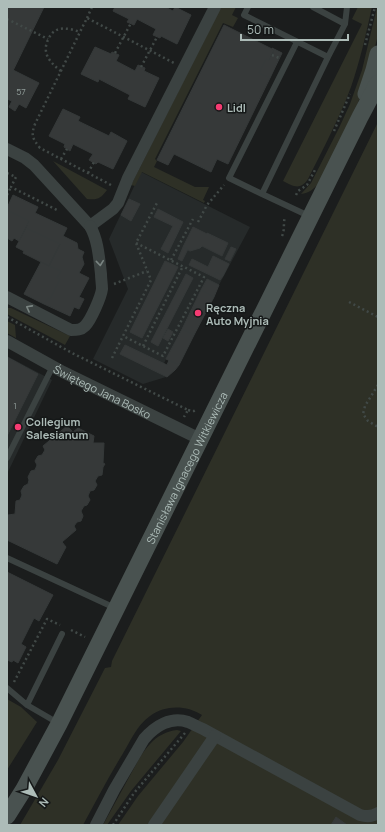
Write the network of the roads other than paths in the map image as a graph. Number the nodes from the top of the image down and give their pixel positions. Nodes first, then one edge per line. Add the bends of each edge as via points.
1 (215, 7) edge
2 (248, 7) edge
3 (312, 7) edge
4 (348, 7) edge
5 (345, 24) junction
6 (297, 42) junction
7 (371, 53) edge
8 (328, 57) junction
9 (378, 83) edge
10 (360, 117) junction
11 (7, 149) edge
12 (262, 194) junction
13 (310, 217) junction
14 (90, 226) junction
15 (7, 297) edge
16 (7, 341) edge
17 (53, 366) junction
18 (200, 439) junction
19 (7, 458) edge
20 (7, 558) edge
21 (116, 609) junction
22 (62, 634) dead end
23 (8, 689) edge
24 (27, 705) junction
25 (59, 724) junction
26 (215, 736) junction
27 (7, 816) edge
28 (369, 818) edge
29 (96, 825) edge
30 (154, 825) edge

1 - 14 street via 128,178 118,203
2 - 6 lane via 244,15
3 - 5 lane
4 - 5 lane
5 - 8 lane
6 - 8 lane
6 - 12 lane via 229,178
7 - 10 street, Stanisława Ignacego Witkiewicza
8 - 12 lane
9 - 10 street, Stanisława Ignacego Witkiewicza
10 - 13 street, Stanisława Ignacego Witkiewicza
11 - 14 street via 34,166
12 - 13 lane
13 - 18 street, Stanisława Ignacego Witkiewicza
14 -> 15 street via 97,246 102,289 90,320 85,326 79,330 71,330
16 - 17 street, Świętego Jana Bosko
17 - 18 street, Świętego Jana Bosko
17 - 19 lane
18 - 21 street, Stanisława Ignacego Witkiewicza
20 - 21 lane
21 - 25 street, Stanisława Ignacego Witkiewicza
22 - 24 lane
23 - 24 lane
24 - 25 lane
25 - 27 street, Stanisława Ignacego Witkiewicza
26 - 28 street
26 - 29 street via 188,722 177,720 160,725 149,733 138,747
26 - 30 street

